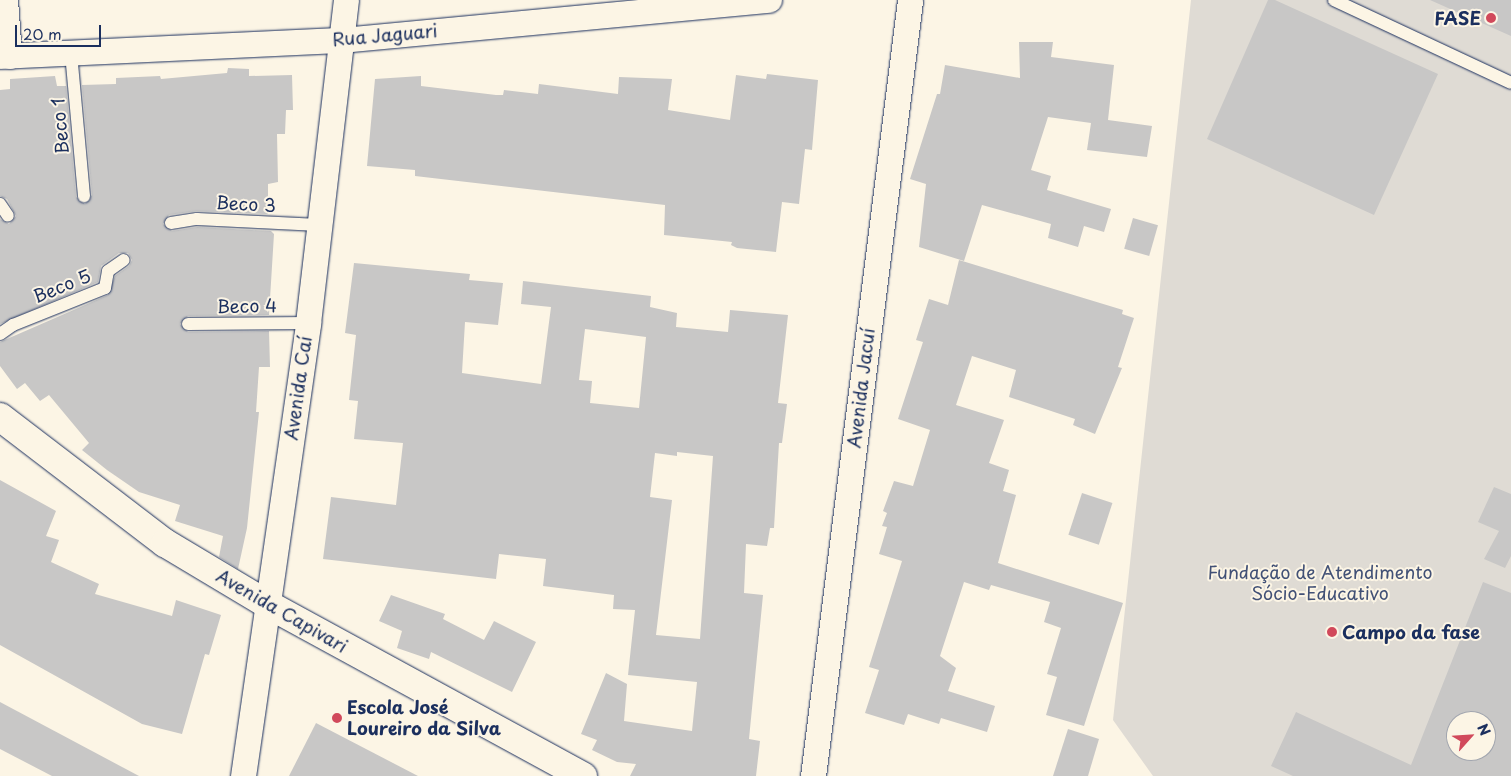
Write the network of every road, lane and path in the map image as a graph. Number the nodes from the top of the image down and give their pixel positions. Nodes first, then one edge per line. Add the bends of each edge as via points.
1 (5, 0) edge
2 (346, 0) edge
3 (769, 0) edge
4 (910, 0) edge
5 (1334, 0) edge
6 (342, 40) junction
7 (71, 53) junction
8 (4, 56) edge
9 (1511, 83) edge
10 (84, 196) dead end
11 (0, 204) edge
12 (8, 216) dead end
13 (171, 223) dead end
14 (319, 225) junction
15 (124, 260) dead end
16 (308, 323) junction
17 (188, 324) dead end
18 (0, 334) edge
19 (0, 417) edge
20 (266, 604) junction
21 (243, 776) edge
22 (583, 776) edge
23 (813, 776) edge

1 - 8 street
2 - 6 street, Avenida Caí
3 - 6 street, Rua Jaguari
4 - 23 street, Avenida Jacuí
5 - 9 lane
6 - 7 street, Rua Jaguari
6 - 14 street, Avenida Caí
7 - 8 street, Rua Jaguari
7 - 10 lane, Beco 1
11 - 12 lane
13 - 14 lane, Beco 3 via 197,219
14 - 16 street, Avenida Caí
15 - 18 lane, Beco 5 via 108,271 105,288 13,325
16 - 17 lane, Beco 4
16 - 20 street, Avenida Caí
19 - 20 street, Avenida Capivari via 165,543
20 - 21 street, Avenida Caí
20 - 22 street, Avenida Capivari

